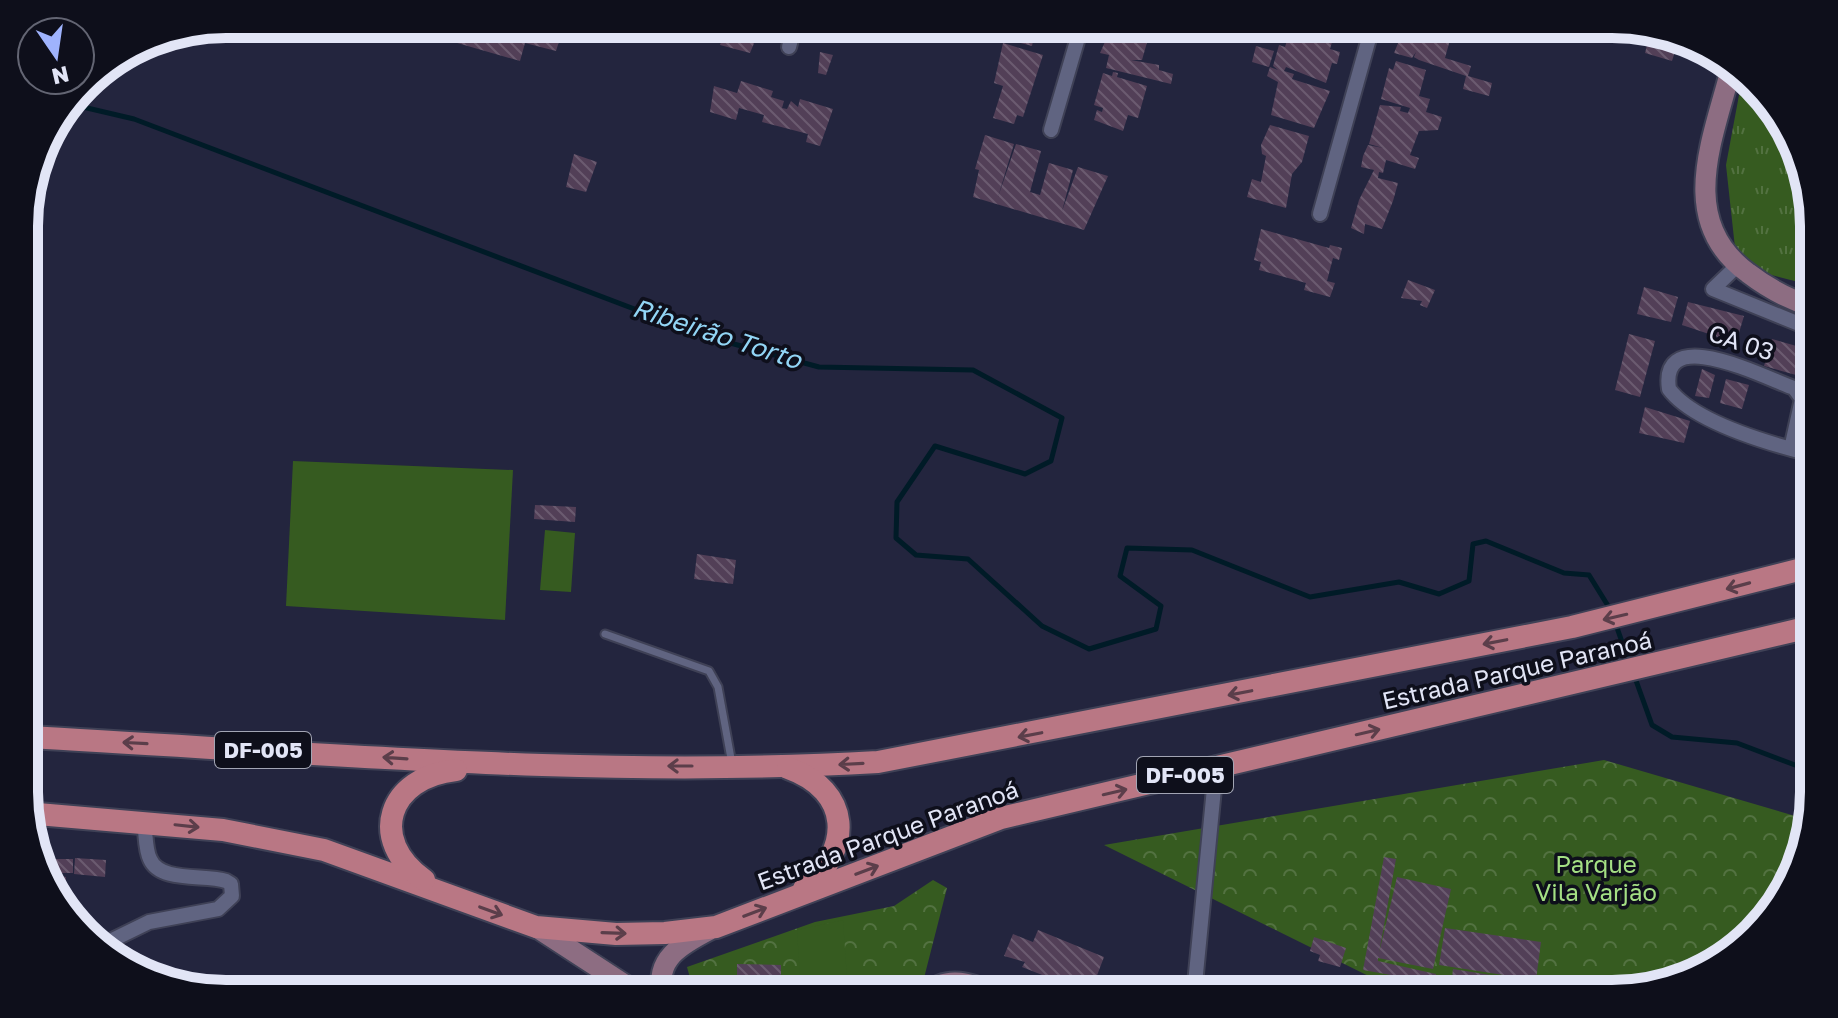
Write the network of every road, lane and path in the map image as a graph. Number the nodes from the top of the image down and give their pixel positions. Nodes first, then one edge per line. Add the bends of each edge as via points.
1 (791, 38) edge
2 (1078, 38) edge
3 (1369, 38) edge
4 (789, 47) dead end
5 (1729, 79) edge
6 (1051, 130) dead end
7 (1320, 214) dead end
8 (1737, 266) junction
9 (1800, 302) edge
10 (1800, 324) edge
11 (1800, 393) edge
12 (1800, 427) edge
13 (1791, 449) junction
14 (1800, 451) edge
15 (1800, 570) edge
16 (1800, 630) edge
17 (605, 634) dead end
18 (38, 738) edge
19 (501, 765) junction
20 (733, 766) junction
21 (786, 768) junction
22 (1216, 768) junction
23 (40, 814) edge
24 (144, 822) junction
25 (445, 895) junction
26 (794, 897) junction
27 (536, 927) junction
28 (716, 927) junction
29 (112, 940) edge
30 (617, 980) edge
31 (663, 980) edge
32 (1195, 980) edge

1 - 4 street
2 - 6 street
3 - 7 street
5 - 8 street via 1704,184 1707,220
8 - 9 street via 1772,291
8 - 10 street, CA 03 via 1713,289
11 - 13 street, CA 03 via 1697,354 1679,358 1670,369 1669,389 1681,402
12 - 13 street, CA 03
13 - 14 street, CA 03
15 -> 21 main road, Estrada Parque Paranoá / DF-005 via 1572,627 878,762
22 -> 16 main road, Estrada Parque Paranoá / DF-005
17 - 20 lane via 709,671 718,687
19 -> 18 main road, Estrada Parque Paranoá / DF-005
20 -> 19 main road, Estrada Parque Paranoá / DF-005
19 - 25 main road via 420,777 394,806 394,844 400,857
20 - 21 main road, Estrada Parque Paranoá / DF-005
21 - 26 main road via 816,781 835,809 840,828 829,863
26 -> 22 main road, Estrada Parque Paranoá / DF-005 via 1001,818
22 - 32 street
23 - 24 main road, Estrada Parque Paranoá / DF-005
24 -> 25 main road, Estrada Parque Paranoá / DF-005 via 223,830 324,850
24 - 29 street via 154,866 171,874 226,881 232,896 218,909 149,922
25 -> 27 main road, Estrada Parque Paranoá / DF-005
28 -> 26 main road, Estrada Parque Paranoá / DF-005
27 -> 28 main road, Estrada Parque Paranoá / DF-005 via 616,934
27 - 30 street
28 - 31 street via 681,944 664,964

